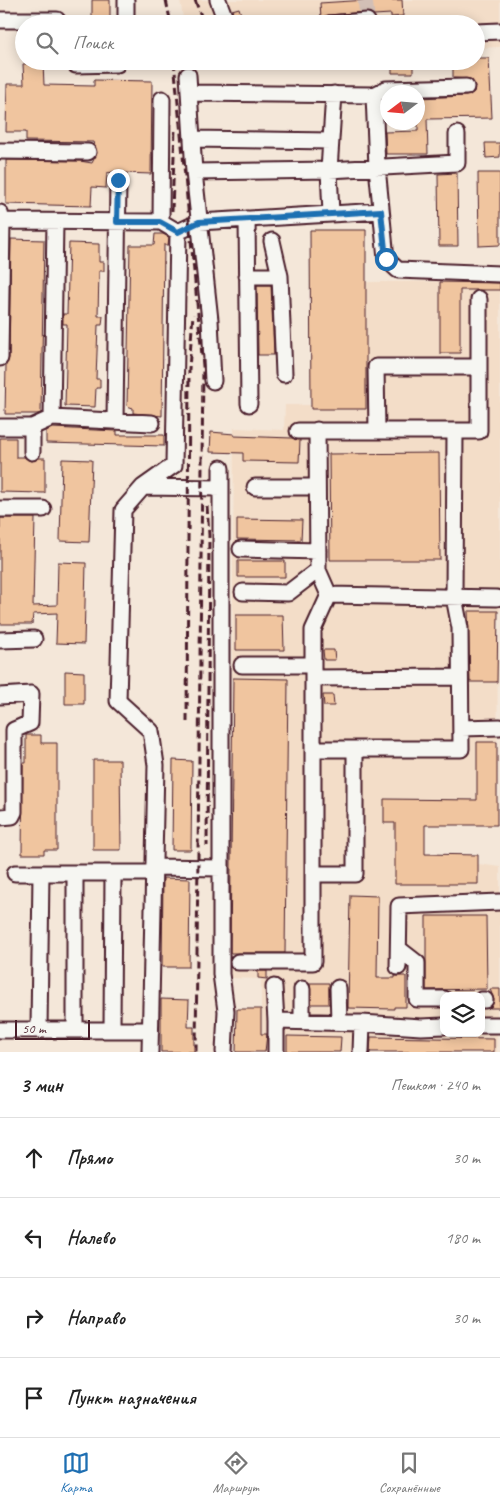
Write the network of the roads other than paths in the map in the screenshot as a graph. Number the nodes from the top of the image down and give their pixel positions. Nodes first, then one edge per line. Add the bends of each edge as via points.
1 (126, 0) edge
2 (218, 0) edge
3 (126, 15) edge
4 (224, 15) edge
5 (0, 20) edge
6 (15, 20) edge
7 (500, 31) edge
8 (485, 32) edge
9 (188, 75) dead end
10 (466, 87) dead end
11 (189, 93) junction
12 (334, 94) junction
13 (374, 95) junction
14 (162, 100) dead end
15 (456, 134) dead end
16 (192, 140) junction
17 (331, 141) junction
18 (0, 151) edge
19 (88, 152) dead end
20 (377, 166) junction
21 (329, 170) junction
22 (194, 172) junction
23 (118, 180) dead end
24 (381, 211) junction
25 (331, 214) junction
26 (1, 217) edge
27 (247, 219) junction
28 (55, 222) junction
29 (117, 222) junction
30 (160, 222) junction
31 (199, 222) junction
32 (178, 232) junction
33 (272, 241) dead end
34 (500, 274) edge
35 (247, 276) junction
36 (280, 276) junction
37 (479, 299) dead end
38 (1, 320) edge
39 (0, 358) edge
40 (479, 368) junction
41 (284, 374) dead end
42 (213, 381) dead end
43 (249, 404) dead end
44 (52, 418) junction
45 (114, 421) junction
46 (152, 424) dead end
47 (0, 427) edge
48 (32, 427) junction
49 (298, 430) dead end
50 (317, 430) junction
51 (377, 430) junction
52 (455, 430) junction
53 (32, 452) dead end
54 (221, 468) dead end
55 (143, 487) junction
56 (317, 487) junction
57 (221, 488) junction
58 (255, 488) dead end
59 (0, 509) edge
60 (43, 509) dead end
61 (241, 549) dead end
62 (318, 551) junction
63 (318, 570) junction
64 (243, 592) dead end
65 (329, 595) junction
66 (454, 597) junction
67 (497, 598) dead end
68 (34, 639) dead end
69 (0, 640) edge
70 (242, 666) dead end
71 (313, 671) junction
72 (460, 677) junction
73 (0, 696) edge
74 (500, 727) edge
75 (461, 728) junction
76 (313, 749) junction
77 (355, 749) junction
78 (0, 817) edge
79 (221, 868) junction
80 (154, 870) junction
81 (15, 873) dead end
82 (41, 873) junction
83 (75, 873) junction
84 (113, 873) junction
85 (313, 874) junction
86 (500, 902) edge
87 (399, 948) junction
88 (238, 962) dead end
89 (398, 967) dead end
90 (274, 987) dead end
91 (338, 988) dead end
92 (302, 989) dead end
93 (440, 1000) edge
94 (276, 1021) junction
95 (302, 1022) junction
96 (339, 1022) junction
97 (362, 1023) junction
98 (500, 1025) edge
99 (440, 1026) edge
100 (485, 1026) edge
101 (0, 1030) edge
102 (39, 1030) junction
103 (75, 1030) junction
104 (112, 1030) junction
105 (150, 1030) junction
106 (150, 1052) edge
107 (224, 1052) edge
108 (276, 1052) edge
109 (361, 1052) edge

1 - 3 lane
2 - 4 lane
5 - 6 lane
7 - 8 lane
9 - 11 lane
10 - 13 lane via 386,89
11 - 12 lane
11 - 16 lane
12 - 13 lane
12 - 17 lane
13 - 20 lane
14 - 30 lane
15 - 20 lane via 457,163
16 - 17 lane
16 - 22 lane
17 - 21 lane
18 - 19 lane
20 - 21 lane
20 - 24 lane
21 - 22 lane
21 - 25 lane
22 - 31 lane
23 - 29 lane
24 - 25 lane
24 - 34 lane via 386,259 398,270
25 - 27 lane
26 - 28 lane
26 - 38 lane
27 - 31 lane
27 - 35 lane
28 - 29 lane
28 - 44 lane
29 - 30 lane
29 - 45 lane
30 - 32 lane
31 - 32 lane
31 - 42 lane
32 - 55 lane via 174,465
33 - 36 lane
35 - 36 lane
35 - 43 lane
36 - 41 lane
37 - 40 lane
38 - 39 lane
40 - 51 lane via 376,367
40 - 52 lane via 479,430
44 - 45 lane
44 - 48 lane
45 - 46 lane
47 - 48 lane
48 - 53 lane
49 - 50 lane
50 - 51 lane
50 - 56 lane
51 - 52 lane
52 - 66 lane
54 - 57 lane
55 - 57 lane
55 - 80 lane via 123,510 118,701 151,731 156,766
56 - 58 lane
56 - 62 lane
57 - 79 lane
59 - 60 lane
61 - 62 lane
62 - 63 lane
63 - 64 lane via 288,593
63 - 65 lane
65 - 66 lane
65 - 71 lane via 313,630
66 - 67 lane
66 - 72 lane via 460,628
68 - 69 lane
70 - 71 lane
71 - 72 lane
71 - 76 lane
72 - 75 lane
73 - 78 lane via 31,694 30,723 14,730 14,812 12,816
74 - 75 lane
75 - 77 lane via 461,749
76 - 77 lane
76 - 85 lane
77 - 85 lane via 354,874
79 - 80 lane
79 - 107 lane via 221,974 226,1011
80 - 84 lane
80 - 105 lane
81 - 82 lane
82 - 83 lane
82 - 102 lane
83 - 84 lane
83 - 103 lane
84 - 104 lane
85 - 88 lane via 313,962
86 - 87 lane via 399,906
87 - 89 lane
87 - 93 lane via 417,963 417,999
90 - 94 lane
91 - 96 lane
92 - 95 lane
94 - 95 lane
94 - 108 lane
95 - 96 lane
96 - 97 lane
97 - 99 lane
97 - 109 lane
98 - 100 lane
101 - 102 lane
102 - 103 lane
103 - 104 lane
104 - 105 lane
105 - 106 lane

